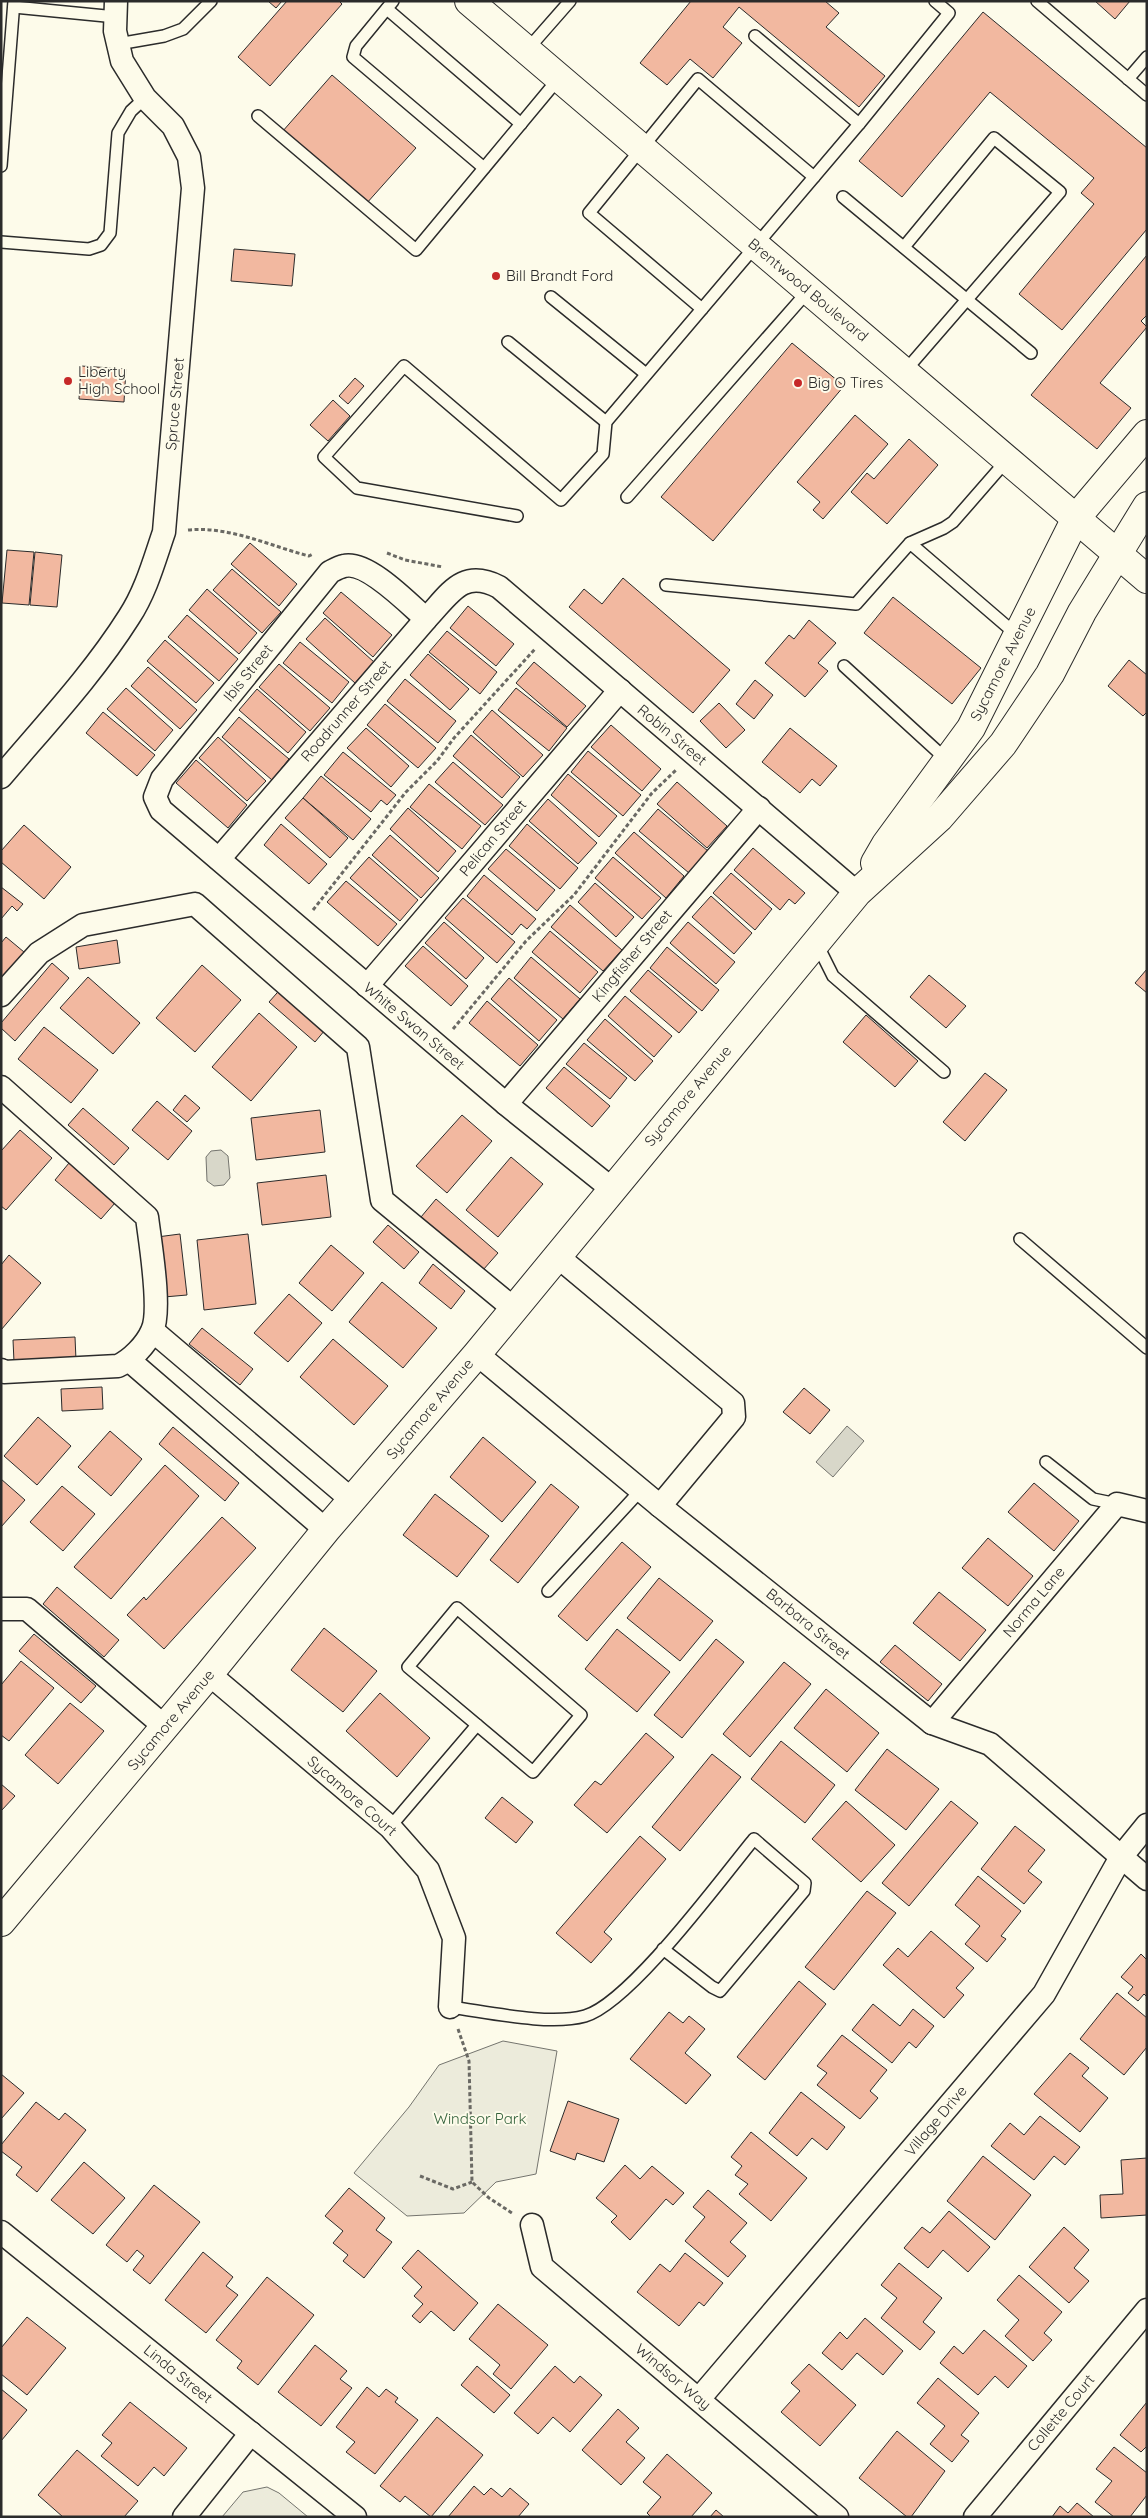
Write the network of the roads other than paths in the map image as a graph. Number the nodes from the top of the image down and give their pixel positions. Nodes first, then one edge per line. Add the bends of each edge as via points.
1 (210, 1) edge
2 (469, 1) edge
3 (570, 1) edge
4 (935, 1) edge
5 (1037, 1) edge
6 (14, 4) edge
7 (390, 5) edge
8 (116, 9) edge
9 (755, 36) dead end
10 (118, 44) junction
11 (527, 50) junction
12 (1147, 57) edge
13 (559, 78) junction
14 (1128, 79) junction
15 (1147, 95) edge
16 (144, 98) junction
17 (258, 116) dead end
18 (521, 124) junction
19 (859, 124) junction
20 (642, 148) junction
21 (1, 166) edge
22 (484, 168) junction
23 (814, 177) junction
24 (843, 196) dead end
25 (1, 242) edge
26 (756, 245) junction
27 (904, 247) junction
28 (809, 290) junction
29 (551, 297) dead end
30 (966, 299) junction
31 (702, 308) junction
32 (508, 342) dead end
33 (1031, 353) dead end
34 (904, 371) junction
35 (646, 374) junction
36 (606, 422) junction
37 (1147, 434) edge
38 (1007, 460) junction
39 (627, 497) dead end
40 (1147, 506) edge
41 (517, 516) dead end
42 (1076, 518) junction
43 (910, 543) junction
44 (1117, 554) junction
45 (1147, 579) edge
46 (485, 580) joint
47 (666, 585) dead end
48 (426, 619) junction
49 (1018, 636) junction
50 (844, 666) dead end
51 (620, 690) junction
52 (948, 760) junction
53 (1, 777) edge
54 (759, 808) junction
55 (219, 859) junction
56 (857, 893) junction
57 (816, 942) junction
58 (367, 986) junction
59 (1, 995) edge
60 (944, 1072) dead end
61 (1, 1087) edge
62 (506, 1104) junction
63 (612, 1189) junction
64 (1020, 1239) dead end
65 (558, 1256) junction
66 (513, 1308) junction
67 (153, 1331) junction
68 (1147, 1348) edge
69 (477, 1354) junction
70 (130, 1361) junction
71 (1, 1370) edge
72 (1046, 1462) dead end
73 (641, 1490) junction
74 (352, 1500) junction
75 (1117, 1504) junction
76 (660, 1506) junction
77 (1147, 1510) edge
78 (326, 1530) junction
79 (548, 1591) dead end
80 (1, 1609) edge
81 (209, 1674) junction
82 (932, 1723) junction
83 (477, 1725) junction
84 (165, 1728) junction
85 (1147, 1824) edge
86 (390, 1827) junction
87 (1121, 1857) junction
88 (1147, 1878) edge
89 (5, 1910) edge
90 (663, 1949) junction
91 (450, 2007) joint
92 (532, 2225) road end
93 (5, 2242) edge
94 (1147, 2310) edge
95 (699, 2399) junction
96 (251, 2433) junction
97 (184, 2517) edge
98 (355, 2517) edge
99 (836, 2517) edge
100 (975, 2517) edge

1 - 10 lane via 183,29 164,36
2 - 11 street, Brentwood Boulevard
3 - 11 lane
4 - 19 lane via 949,13
5 - 14 lane
6 - 8 lane
6 - 21 lane
7 - 18 lane
7 - 22 lane via 356,46 353,57
8 - 10 street, Spruce Street
9 - 19 lane
10 - 16 street, Spruce Street via 122,61
11 - 13 street, Brentwood Boulevard
12 - 14 lane
13 - 18 lane
13 - 20 street, Brentwood Boulevard
14 - 15 lane
16 - 25 lane via 131,111 118,133 110,233 101,245 89,249
16 - 53 street, Spruce Street via 173,126 189,157 193,188 164,532 146,585 130,616 102,656
17 - 22 lane via 416,250
18 - 22 lane
19 - 23 lane
20 - 23 lane via 698,79
20 - 26 street, Brentwood Boulevard
20 - 31 lane via 589,214
23 - 26 lane
24 - 27 lane
26 - 28 street, Brentwood Boulevard
26 - 31 lane
27 - 30 lane
27 - 30 lane via 994,138 1060,192
28 - 34 street, Brentwood Boulevard
28 - 39 lane
29 - 35 lane
30 - 33 lane
30 - 34 lane
31 - 35 lane
32 - 36 lane
34 - 38 street, Brentwood Boulevard
35 - 36 lane
36 - 41 lane via 603,454 561,500 404,366 324,457 357,488
37 - 42 street, Sycamore Avenue
38 - 42 street, Brentwood Boulevard
38 - 43 lane via 953,522
40 - 44 street, Sycamore Avenue
42 - 44 street, Brentwood Boulevard
42 - 49 street, Sycamore Avenue
43 - 47 lane via 856,604
43 - 49 lane
44 - 45 street, Brentwood Boulevard
44 - 56 street, Sycamore Avenue via 1050,674 1003,744 939,818
46 - 48 street, Roadrunner Street via 474,579 460,584
46 - 51 street, Robin Street via 499,587
48 - 55 street, Roadrunner Street
48 - 55 street, Ibis Street via 379,579 357,566 345,565 330,572 162,779 155,796 161,810
49 - 52 street, Sycamore Avenue via 971,728
50 - 52 lane
51 - 54 street, Robin Street
51 - 58 street, Pelican Street
52 - 56 street, Sycamore Avenue via 886,844
54 - 56 street, Robin Street
54 - 62 street, Kingfisher Street
55 - 58 street, White Swan Street
56 - 57 street, Sycamore Avenue
57 - 60 lane via 832,976
57 - 63 street, Sycamore Avenue
58 - 62 street, White Swan Street
59 - 66 street via 38,953 83,925 195,904 358,1047 382,1200
61 - 67 street via 147,1217 156,1298
62 - 63 street, White Swan Street
63 - 65 street, Sycamore Avenue
64 - 68 lane
65 - 66 street, Sycamore Avenue
65 - 76 street via 732,1403 734,1417
66 - 69 street, Sycamore Avenue
67 - 70 street
67 - 74 street
69 - 73 street, Barbara Street
69 - 74 street, Sycamore Avenue
70 - 71 street via 118,1366
70 - 78 street
72 - 75 lane via 1093,1499
73 - 76 street, Barbara Street
73 - 79 lane
74 - 78 street, Sycamore Avenue
75 - 77 street
75 - 82 street, Norma Lane
76 - 82 street, Barbara Street
78 - 81 street, Sycamore Avenue
80 - 84 street via 27,1609
81 - 84 street, Sycamore Avenue
81 - 86 street, Sycamore Court
82 - 87 street, Barbara Street via 990,1744
83 - 83 lane via 408,1667 457,1608 581,1715 532,1772
83 - 86 lane
84 - 89 street, Sycamore Avenue
85 - 87 street, Village Drive
86 - 91 street, Sycamore Court via 428,1870 454,1938
87 - 88 street, Barbara Street
87 - 95 street, Village Drive via 1044,1994
90 - 90 lane via 720,1991 804,1891 805,1883 754,1839
90 - 91 lane via 602,2009 585,2016 556,2020
92 - 95 street, Windsor Way via 542,2267
93 - 96 street, Linda Street
94 - 100 street, Collette Court
95 - 99 street, Windsor Way
96 - 97 street
96 - 98 street, Linda Street

